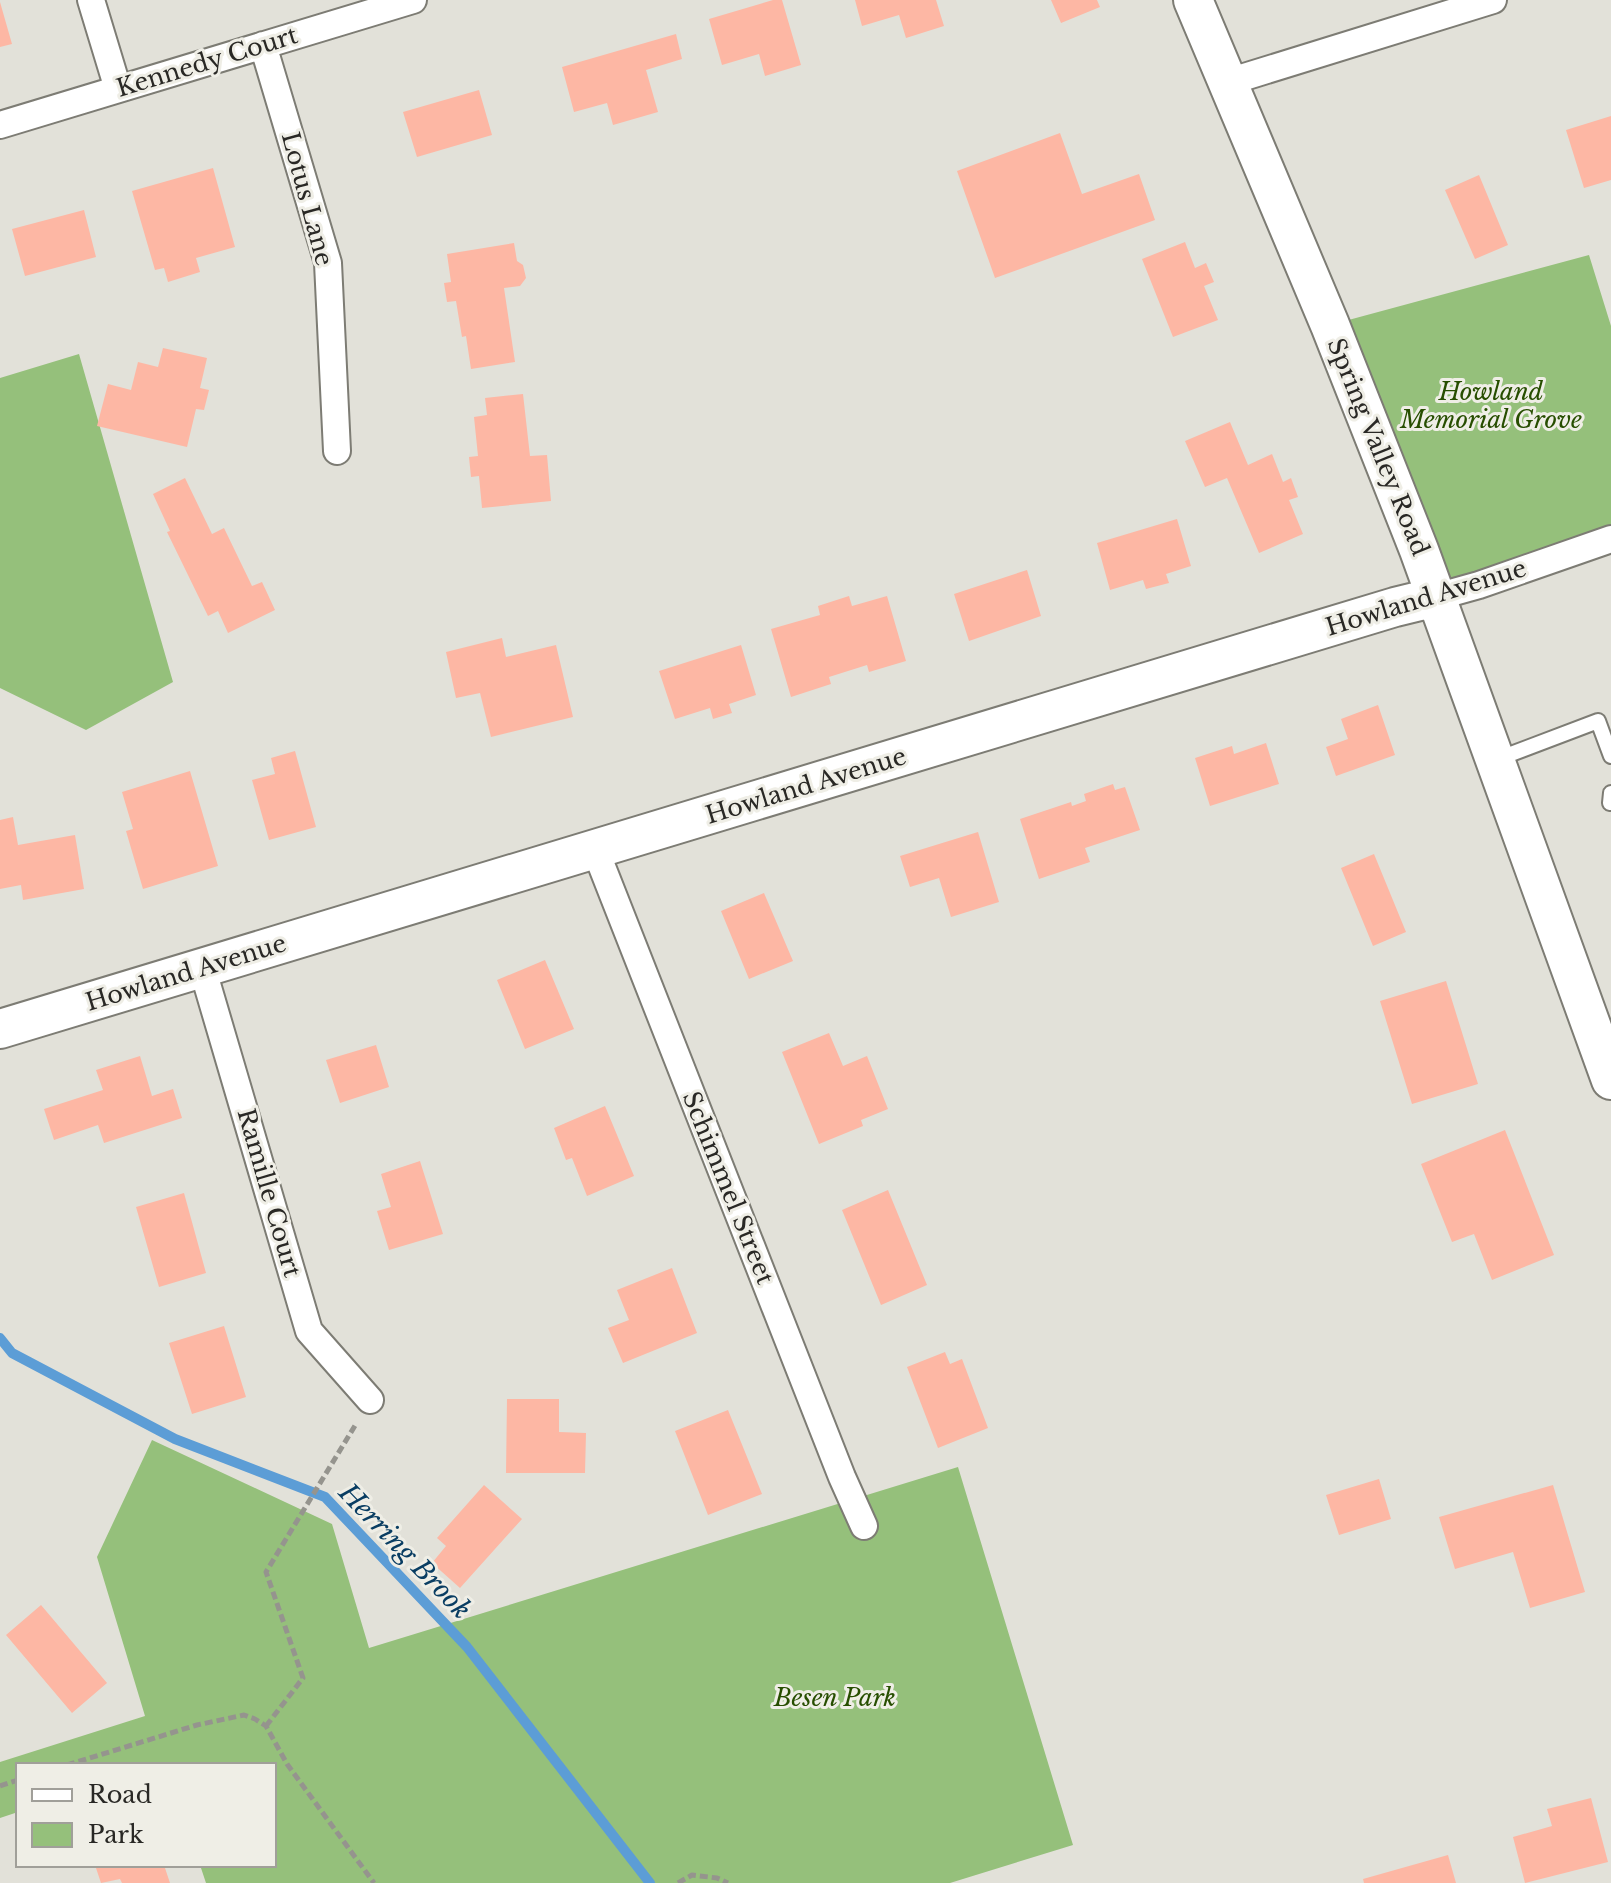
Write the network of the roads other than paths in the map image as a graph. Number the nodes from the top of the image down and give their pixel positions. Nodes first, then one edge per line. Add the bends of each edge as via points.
1 (91, 0) edge
2 (413, 0) edge
3 (1193, 0) edge
4 (1493, 0) edge
5 (263, 45) junction
6 (1228, 82) junction
7 (118, 89) junction
8 (0, 125) edge
9 (337, 451) dead end
10 (1611, 539) edge
11 (1436, 597) junction
12 (1604, 719) edge
13 (1611, 756) edge
14 (1495, 760) junction
15 (595, 849) junction
16 (202, 967) junction
17 (0, 1029) edge
18 (1611, 1080) edge
19 (370, 1400) road end
20 (864, 1526) dead end

1 - 7 street
2 - 5 street, Kennedy Court
3 - 6 street, Spring Valley Road
4 - 6 street
5 - 7 street, Kennedy Court
5 - 9 street, Lotus Lane via 328,263
6 - 11 street, Spring Valley Road
7 - 8 street, Kennedy Court
10 - 11 street, Howland Avenue
11 - 14 street, Spring Valley Road
11 - 15 street, Howland Avenue
12 - 13 lane
12 - 14 lane
14 - 18 street, Spring Valley Road
15 - 16 street, Howland Avenue
15 - 20 street, Schimmel Street
16 - 17 street, Howland Avenue
16 - 19 street, Ramille Court via 309,1331

